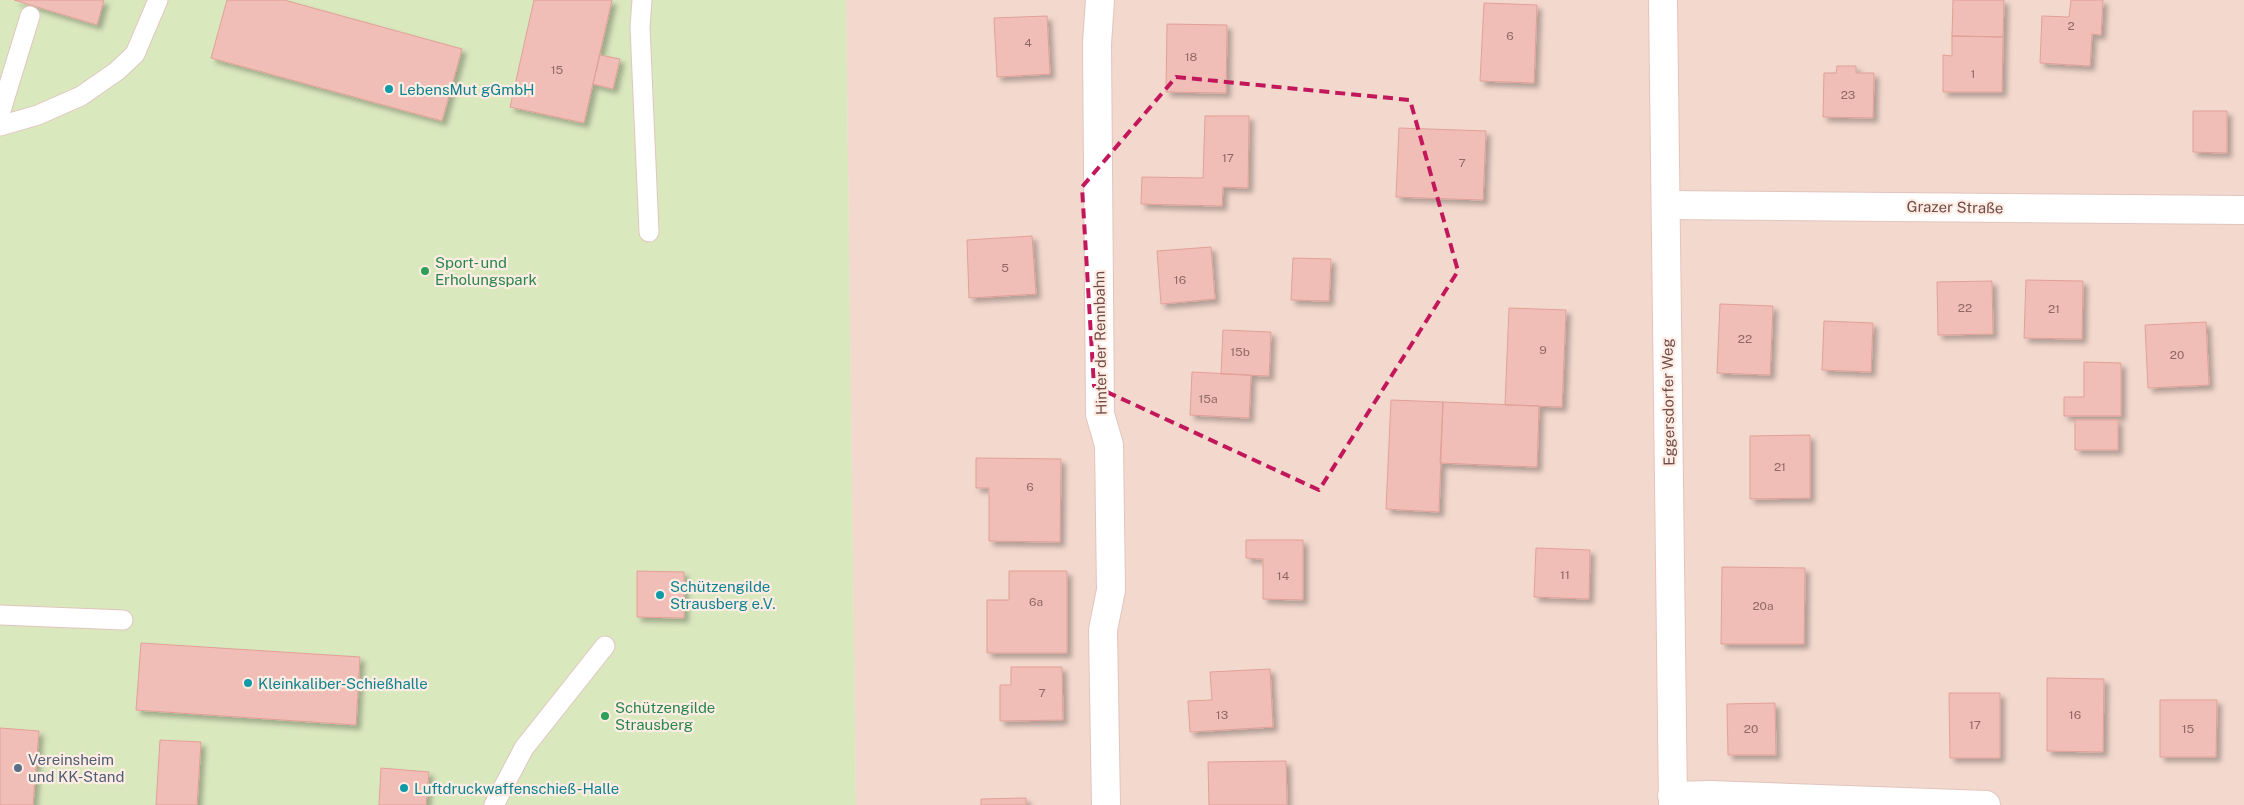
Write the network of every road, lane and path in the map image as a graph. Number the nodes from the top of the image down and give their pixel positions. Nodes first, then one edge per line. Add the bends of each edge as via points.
1 (158, 0) edge
2 (642, 0) edge
3 (1100, 0) edge
4 (1663, 0) edge
5 (30, 16) dead end
6 (0, 114) edge
7 (0, 126) edge
8 (1666, 205) junction
9 (2244, 210) edge
10 (649, 232) dead end
11 (0, 615) edge
12 (123, 620) dead end
13 (605, 646) dead end
14 (1672, 800) edge
15 (494, 805) edge
16 (1106, 805) edge
17 (1986, 805) edge

1 - 7 lane via 135,54 116,71 81,96 38,115
2 - 10 lane via 640,27
3 - 16 street, Hinter der Rennbahn via 1096,44 1100,414 1109,445 1111,590 1104,630
4 - 8 street, Eggersdorfer Weg
5 - 6 lane
8 - 9 street, Grazer Straße
8 - 14 street, Eggersdorfer Weg
11 - 12 lane
13 - 15 lane via 524,748
14 - 17 street

